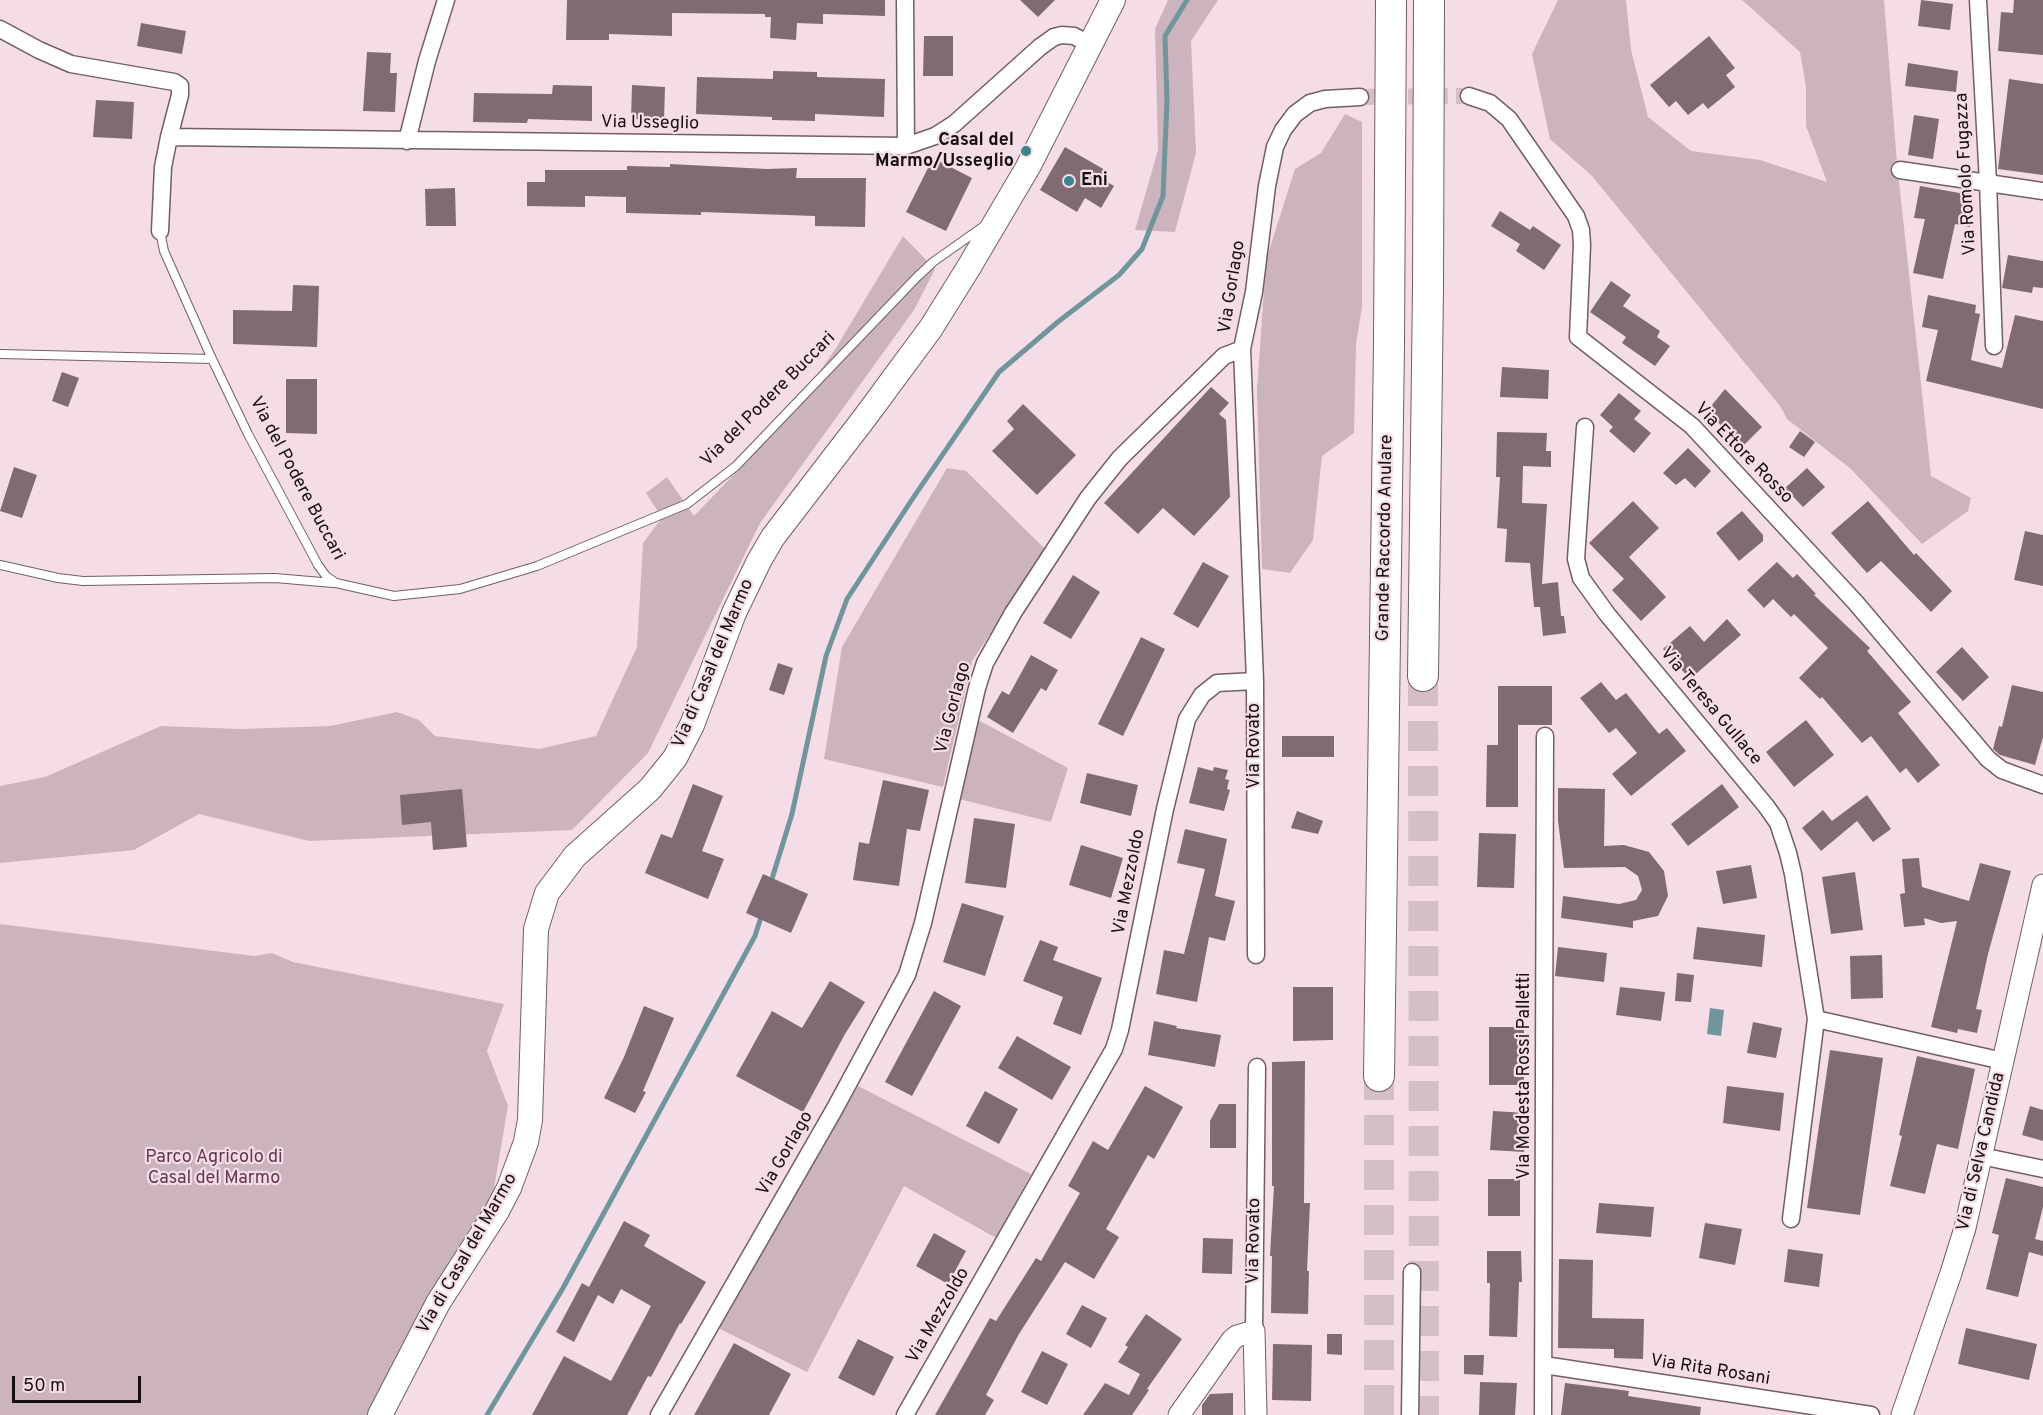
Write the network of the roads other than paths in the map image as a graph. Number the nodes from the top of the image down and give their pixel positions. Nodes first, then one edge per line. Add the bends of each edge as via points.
1 (446, 0) edge
2 (905, 0) edge
3 (1113, 0) edge
4 (1391, 0) edge
5 (1429, 0) edge
6 (1978, 0) edge
7 (0, 29) edge
8 (1091, 45) junction
9 (1469, 96) tunnel mouth
10 (1360, 97) tunnel mouth
11 (169, 137) junction
12 (407, 141) junction
13 (906, 146) junction
14 (1900, 170) dead end
15 (1988, 182) junction
16 (2043, 190) edge
17 (1002, 213) junction
18 (160, 231) joint
19 (1994, 346) dead end
20 (1242, 349) junction
21 (0, 354) edge
22 (212, 359) junction
23 (1585, 427) dead end
24 (0, 565) edge
25 (336, 583) junction
26 (1423, 676) tunnel mouth
27 (1255, 681) junction
28 (1545, 736) dead end
29 (2043, 785) edge
30 (2043, 885) edge
31 (1256, 954) dead end
32 (1816, 1019) junction
33 (2003, 1061) junction
34 (1257, 1067) dead end
35 (1379, 1076) tunnel mouth
36 (1981, 1155) junction
37 (2043, 1169) edge
38 (1791, 1219) dead end
39 (1412, 1272) dead end
40 (1254, 1331) junction
41 (1544, 1365) junction
42 (380, 1415) edge
43 (659, 1415) edge
44 (905, 1415) edge
45 (1179, 1415) edge
46 (1256, 1415) edge
47 (1410, 1415) edge
48 (1543, 1415) edge
49 (1871, 1415) edge
50 (1902, 1415) edge

1 - 12 street
2 - 13 street
3 - 8 main road, Via di Casal del Marmo
4 - 35 highway, Grande Raccordo Anulare
5 - 26 highway, Grande Raccordo Anulare
6 - 15 street, Via Romolo Fugazza
7 - 11 street, Via del Podere Buccari via 71,64 178,84 181,92
8 - 13 street, Via Usseglio via 1074,36 1054,37 954,124
8 - 17 main road, Via di Casal del Marmo
9 - 29 street, Via Ettore Rosso via 1490,103 1509,119 1576,216 1582,245 1578,337 1692,426 1856,603 1988,759 2002,770
10 - 20 street, Via Gorlago via 1310,104 1295,114 1278,138
11 - 12 street, Via Usseglio
11 - 18 street, Via del Podere Buccari
12 - 13 street, Via Usseglio
14 - 15 street
15 - 16 street
15 - 19 street, Via Romolo Fugazza
17 - 25 lane, Via del Podere Buccari via 933,262 736,466 687,504 537,566 460,589 394,596
17 - 42 main road, Via di Casal del Marmo via 931,328 773,537 744,588 692,725 668,769 575,856 547,893 536,928 530,1120 522,1153 501,1203 438,1304
18 - 22 lane, Via del Podere Buccari via 164,251
20 - 27 street
20 - 43 street, Via Gorlago via 1224,356 1120,458 1094,490 985,663 907,975
21 - 22 lane
22 - 25 lane, Via del Podere Buccari via 305,543 326,576
23 - 32 street, Via Teresa Gullace via 1578,571 1607,614 1778,823 1793,874
24 - 25 lane via 83,581 257,578
27 - 31 street, Via Rovato
27 - 44 street, Via Mezzoldo via 1211,686 1187,719 1114,1049
28 - 41 street, Via Modesta Rossi Palletti
30 - 33 street, Via di Selva Candida
32 - 33 street
32 - 38 street, Via Teresa Gullace
33 - 36 street, Via di Selva Candida
34 - 40 street, Via Rovato
36 - 37 street
36 - 50 street, Via di Selva Candida via 1952,1273
39 - 47 street
40 - 45 street via 1232,1340
40 - 46 street, Via Rovato
41 - 48 street, Via Modesta Rossi Palletti
41 - 49 street, Via Rita Rosani

